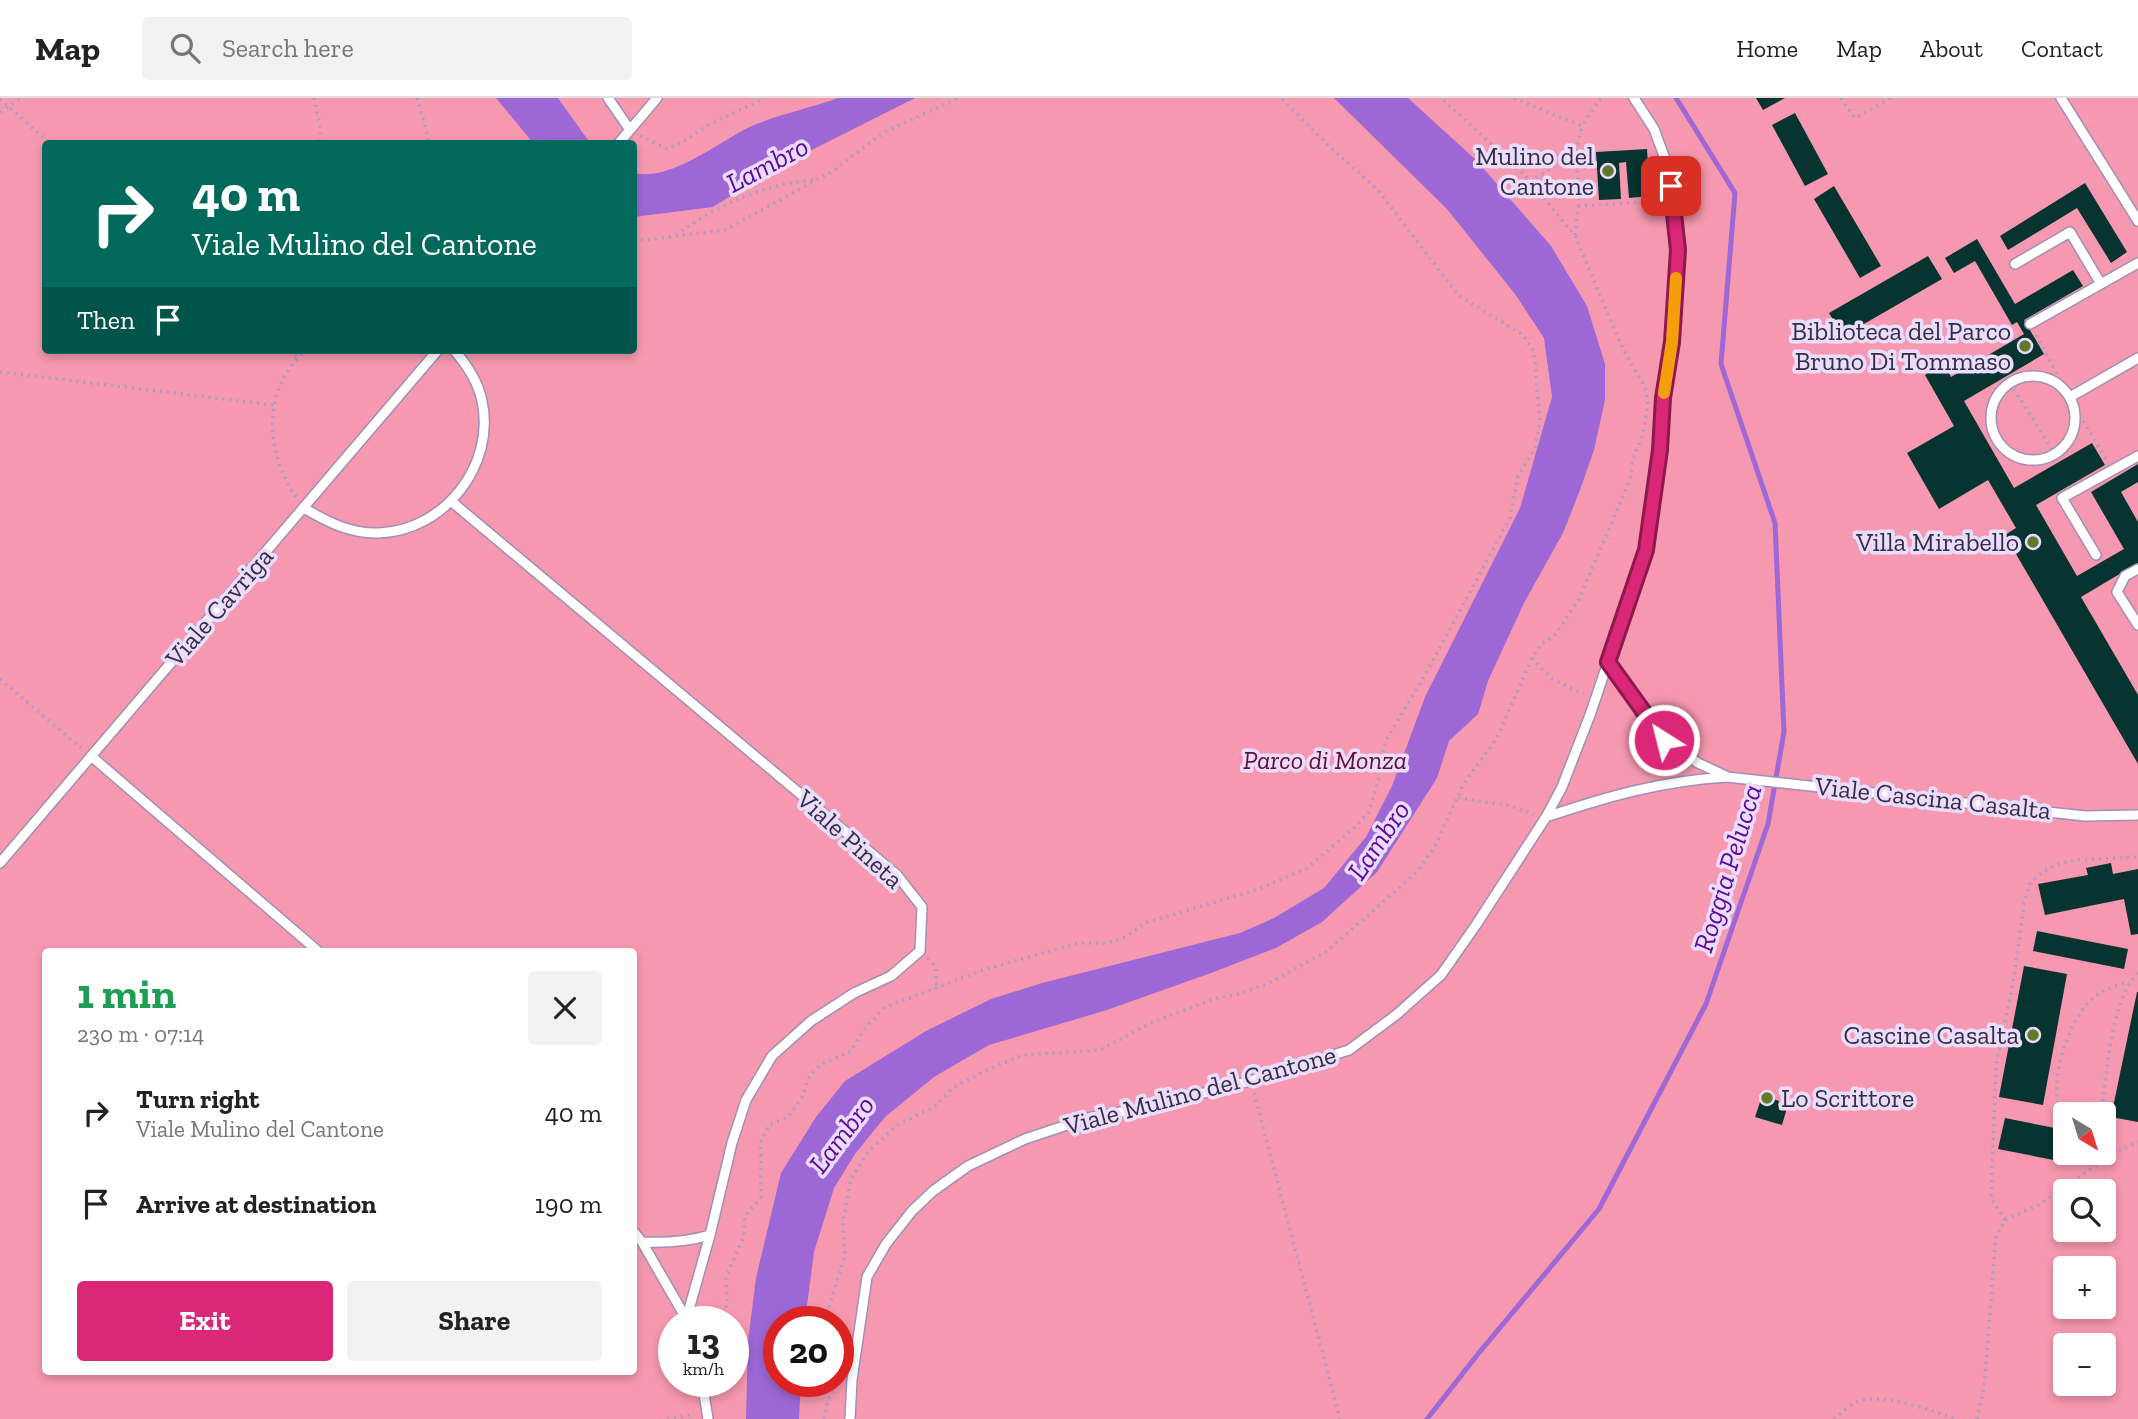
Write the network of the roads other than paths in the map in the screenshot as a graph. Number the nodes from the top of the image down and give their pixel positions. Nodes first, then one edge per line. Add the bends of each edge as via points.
1 (608, 98) edge
2 (657, 98) edge
3 (1634, 98) edge
4 (2061, 98) edge
5 (630, 130) junction
6 (621, 140) edge
7 (2138, 221) edge
8 (2138, 263) edge
9 (2015, 264) dead end
10 (2101, 284) junction
11 (2030, 324) road end
12 (435, 354) edge
13 (457, 354) edge
14 (2138, 358) edge
15 (2070, 398) junction
16 (2138, 456) edge
17 (452, 502) junction
18 (304, 508) junction
19 (2096, 555) dead end
20 (2138, 569) edge
21 (2138, 625) edge
22 (1608, 662) junction
23 (91, 756) junction
24 (1727, 777) junction
25 (2138, 815) edge
26 (1546, 817) junction
27 (0, 863) edge
28 (314, 948) edge
29 (710, 1235) junction
30 (637, 1236) edge
31 (642, 1242) junction
32 (678, 1306) edge
33 (691, 1306) edge
34 (705, 1397) edge
35 (708, 1415) edge
36 (850, 1419) edge

1 - 5 lane
2 - 5 lane
3 - 22 lane, Viale Mulino del Cantone via 1654,129 1670,172 1678,250 1646,550
4 - 7 lane
5 - 6 lane
8 - 10 lane
9 - 10 lane via 2070,232
10 - 11 lane
12 - 18 lane, Viale Cavriga
13 - 17 lane via 469,368 482,402 484,438 473,472
14 - 15 lane
15 - 15 lane via 2052,380 2035,376 2010,383 1993,405 1991,423 1997,441 2010,454 2027,460 2055,454 2067,444 2074,429
16 - 19 lane via 2062,498
17 - 18 lane via 406,529 379,533 352,530
17 - 29 lane, Viale Pineta via 897,875 922,907 920,951 891,976 811,1021 772,1056 746,1100
18 - 23 lane, Viale Cavriga
20 - 21 lane via 2126,576 2118,592
22 - 24 lane, Viale Cascina Casalta via 1664,740
22 - 26 lane, Viale Mulino del Cantone via 1562,787
23 - 27 lane, Viale Cavriga
23 - 28 lane
24 - 25 lane, Viale Cascina Casalta via 2085,816
24 - 26 lane, Viale Cascina Casalta via 1644,787
26 - 36 lane, Viale Mulino del Cantone via 1441,975 1349,1050 1251,1081 1088,1118 1037,1135 968,1166 933,1191 886,1244 867,1277
29 - 31 lane via 693,1241
29 - 33 lane
30 - 31 lane
31 - 32 lane
34 - 35 lane

